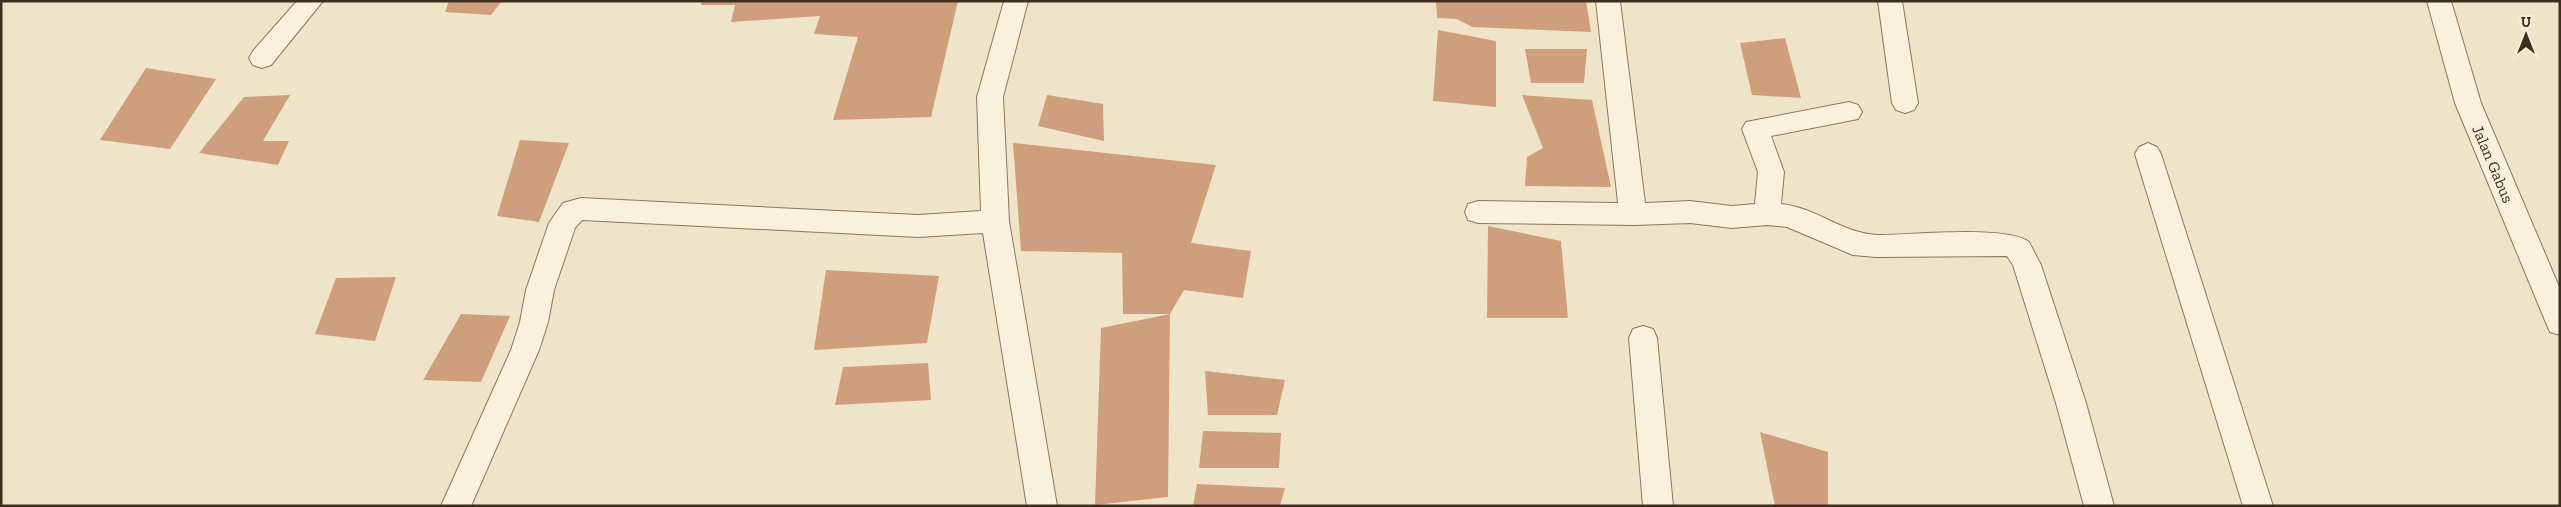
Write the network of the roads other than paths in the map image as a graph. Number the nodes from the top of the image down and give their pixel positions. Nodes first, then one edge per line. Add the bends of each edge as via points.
1 (311, 1) edge
2 (1016, 1) edge
3 (1608, 1) edge
4 (1890, 1) edge
5 (2439, 1) edge
6 (262, 58) dead end
7 (1905, 103) dead end
8 (1849, 112) dead end
9 (2148, 154) dead end
10 (1478, 212) dead end
11 (1634, 214) junction
12 (1767, 214) junction
13 (995, 221) junction
14 (2560, 323) edge
15 (1643, 338) dead end
16 (456, 506) edge
17 (1042, 506) edge
18 (1658, 506) edge
19 (2099, 506) edge
20 (2258, 506) edge

1 - 6 street
2 - 13 street via 990,97
3 - 11 street
4 - 7 street
5 - 14 street, Jalan Gabus via 2468,103
8 - 12 street via 1755,129 1771,172
9 - 20 street
10 - 11 street
11 - 12 street via 1690,212 1732,217
12 - 19 street via 1790,216 1853,244 2005,244 2022,251 2071,404
13 - 16 street via 918,226 573,211 563,223 551,253 525,350
13 - 17 street
15 - 18 street

